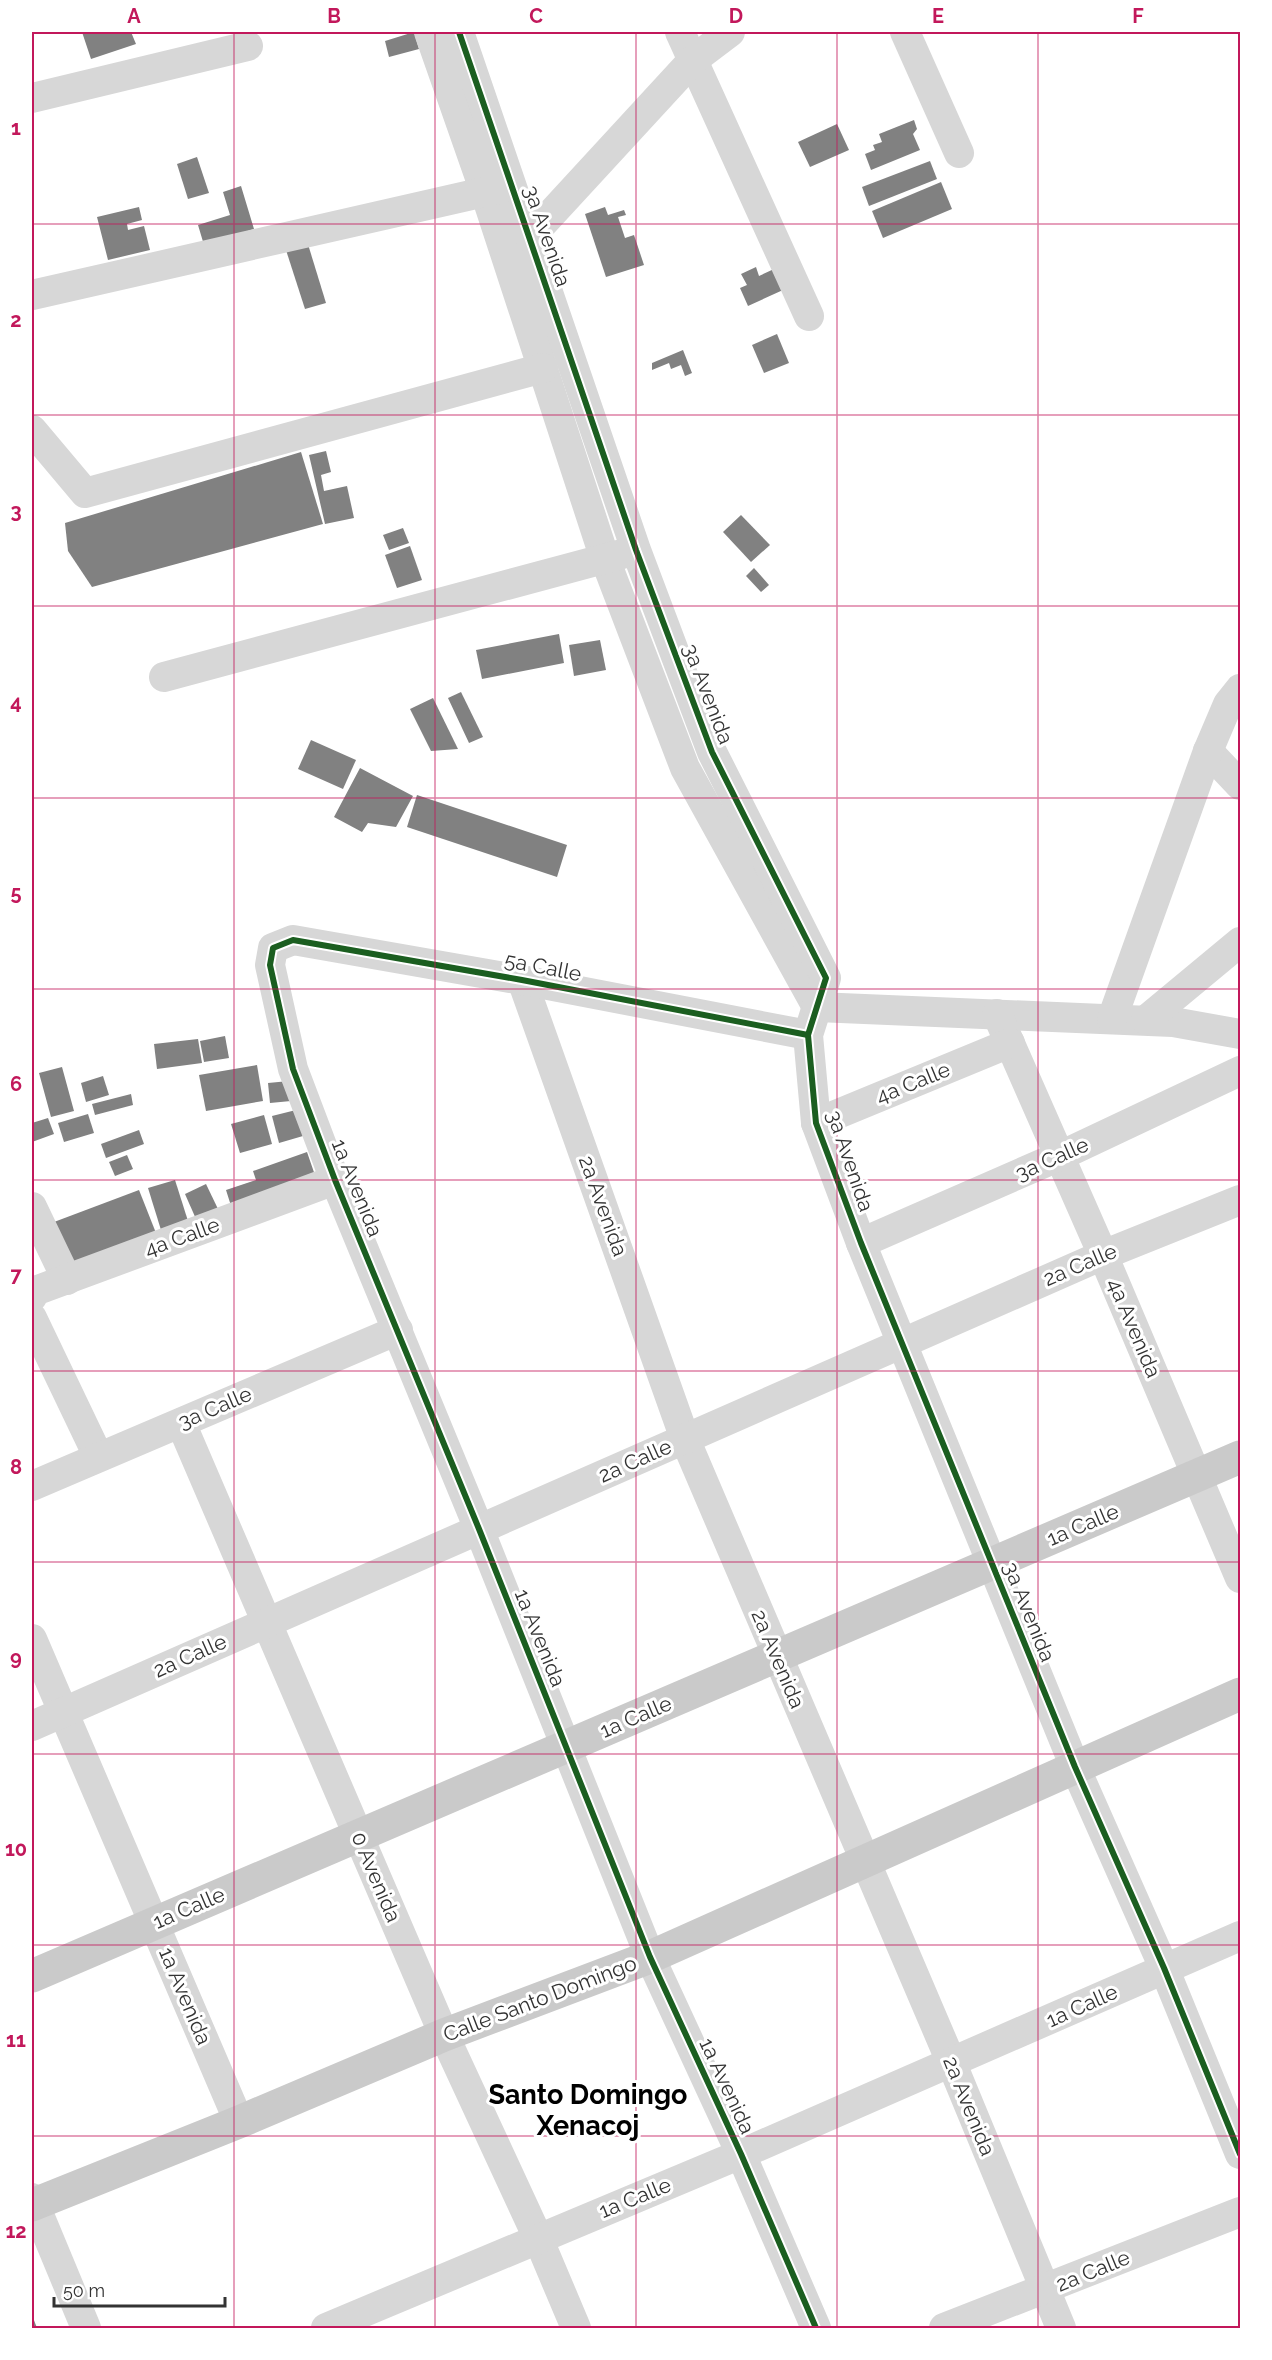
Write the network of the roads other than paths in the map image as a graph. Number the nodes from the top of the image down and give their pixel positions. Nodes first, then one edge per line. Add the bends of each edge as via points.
1 (429, 32) edge
2 (459, 32) edge
3 (680, 32) edge
4 (730, 32) edge
5 (905, 32) edge
6 (248, 46) dead end
7 (693, 60) junction
8 (32, 98) edge
9 (959, 153) dead end
10 (499, 189) junction
11 (530, 237) junction
12 (32, 295) edge
13 (808, 316) dead end
14 (543, 368) junction
15 (32, 430) edge
16 (636, 550) junction
17 (605, 559) junction
18 (164, 677) dead end
19 (1240, 689) edge
20 (1208, 751) junction
21 (1240, 785) edge
22 (1240, 942) edge
23 (273, 948) joint
24 (522, 980) junction
25 (817, 1007) junction
26 (997, 1014) junction
27 (1112, 1019) junction
28 (1146, 1020) junction
29 (1240, 1034) edge
30 (808, 1035) junction
31 (1010, 1043) junction
32 (1240, 1071) edge
33 (816, 1123) junction
34 (1060, 1156) junction
35 (335, 1180) junction
36 (1240, 1200) edge
37 (32, 1207) edge
38 (861, 1243) junction
39 (1103, 1255) junction
40 (67, 1280) junction
41 (32, 1297) edge
42 (32, 1318) edge
43 (398, 1330) junction
44 (902, 1343) junction
45 (181, 1423) junction
46 (685, 1438) junction
47 (98, 1456) junction
48 (1240, 1457) edge
49 (1197, 1476) junction
50 (32, 1486) edge
51 (479, 1529) junction
52 (991, 1564) junction
53 (1240, 1578) edge
54 (267, 1622) junction
55 (32, 1639) edge
56 (777, 1656) junction
57 (1240, 1694) edge
58 (64, 1712) junction
59 (32, 1726) edge
60 (566, 1747) junction
61 (1075, 1767) junction
62 (358, 1836) junction
63 (864, 1860) junction
64 (154, 1923) junction
65 (1240, 1936) edge
66 (650, 1957) junction
67 (1164, 1968) junction
68 (32, 1976) edge
69 (444, 2036) junction
70 (952, 2064) junction
71 (239, 2122) junction
72 (741, 2154) junction
73 (1240, 2154) edge
74 (32, 2202) edge
75 (1240, 2212) edge
76 (538, 2238) junction
77 (1044, 2290) junction
78 (86, 2328) edge
79 (327, 2328) edge
80 (576, 2328) edge
81 (816, 2328) edge
82 (944, 2328) edge
83 (1061, 2328) edge

1 - 10 street, 3a Avenida
2 - 10 street, 3a Avenida
3 - 7 street
4 - 7 street
5 - 9 street
6 - 8 street
7 - 11 street
7 - 13 street
10 - 11 street, 3a Avenida
10 - 12 street
10 - 14 street, 3a Avenida
11 - 16 street, 3a Avenida
14 - 15 street via 85,492
14 - 17 street, 3a Avenida
16 - 17 street
16 - 25 street, 3a Avenida via 712,752 826,978
17 - 18 street
17 - 25 street, 3a Avenida via 685,768
19 - 20 street via 1228,704
20 - 21 street
20 - 27 street
22 - 28 street
23 - 24 street, 5a Calle via 293,940
23 - 35 street, 1a Avenida via 270,965 293,1069
24 - 30 street, 5a Calle
24 - 46 street, 2a Avenida
25 - 26 street
25 - 30 street, 3a Avenida
26 - 27 street
26 - 31 street, 4a Avenida
27 - 28 street
28 - 29 street
30 - 33 street, 3a Avenida
31 - 33 street, 4a Calle
31 - 34 street, 4a Avenida
32 - 34 street, 3a Calle
33 - 38 street, 3a Avenida
34 - 38 street, 3a Calle
34 - 39 street, 4a Avenida
35 - 40 street, 4a Calle
35 - 43 street, 1a Avenida
36 - 39 street, 2a Calle
37 - 40 street
38 - 44 street, 3a Avenida
39 - 44 street, 2a Calle
39 - 49 street, 4a Avenida
40 - 41 street, 4a Calle via 35,1292
42 - 47 street
43 - 45 street, 3a Calle
43 - 51 street, 1a Avenida
44 - 46 street, 2a Calle
44 - 52 street, 3a Avenida
45 - 47 street, 3a Calle
45 - 54 street, 0 Avenida
46 - 51 street, 2a Calle
46 - 56 street, 2a Avenida
47 - 50 street, 3a Calle
48 - 49 main road, 1a Calle
49 - 52 main road, 1a Calle
49 - 53 street, 4a Avenida
51 - 54 street, 2a Calle
51 - 60 street, 1a Avenida
52 - 56 main road, 1a Calle
52 - 61 street, 3a Avenida
54 - 58 street, 2a Calle
54 - 62 street, 0 Avenida
55 - 58 street, 1a Avenida
56 - 60 main road, 1a Calle
56 - 63 street, 2a Avenida
57 - 61 main road, Calle Santo Domingo
58 - 59 street, 2a Calle
58 - 64 street, 1a Avenida
60 - 62 main road, 1a Calle
60 - 66 street, 1a Avenida
61 - 63 main road, Calle Santo Domingo
61 - 67 street, 3a Avenida
62 - 64 main road, 1a Calle
62 - 69 street, 0 Avenida
63 - 66 main road, Calle Santo Domingo
63 - 70 street, 2a Avenida
64 - 68 main road, 1a Calle
64 - 71 street, 1a Avenida
65 - 67 street, 1a Calle
66 - 69 main road, Calle Santo Domingo
66 - 72 street, 1a Avenida
67 - 70 street, 1a Calle
67 - 73 street, 3a Avenida
69 - 71 main road, Calle Santo Domingo
69 - 76 street, 0 Avenida
70 - 72 street, 1a Calle
70 - 77 street, 2a Avenida
71 - 74 main road, Calle Santo Domingo
72 - 76 street, 1a Calle
72 - 81 street, 1a Avenida
74 - 78 street
75 - 77 street, 2a Calle
76 - 79 street, 1a Calle
76 - 80 street, 0 Avenida
77 - 82 street, 2a Calle
77 - 83 street, 2a Avenida

